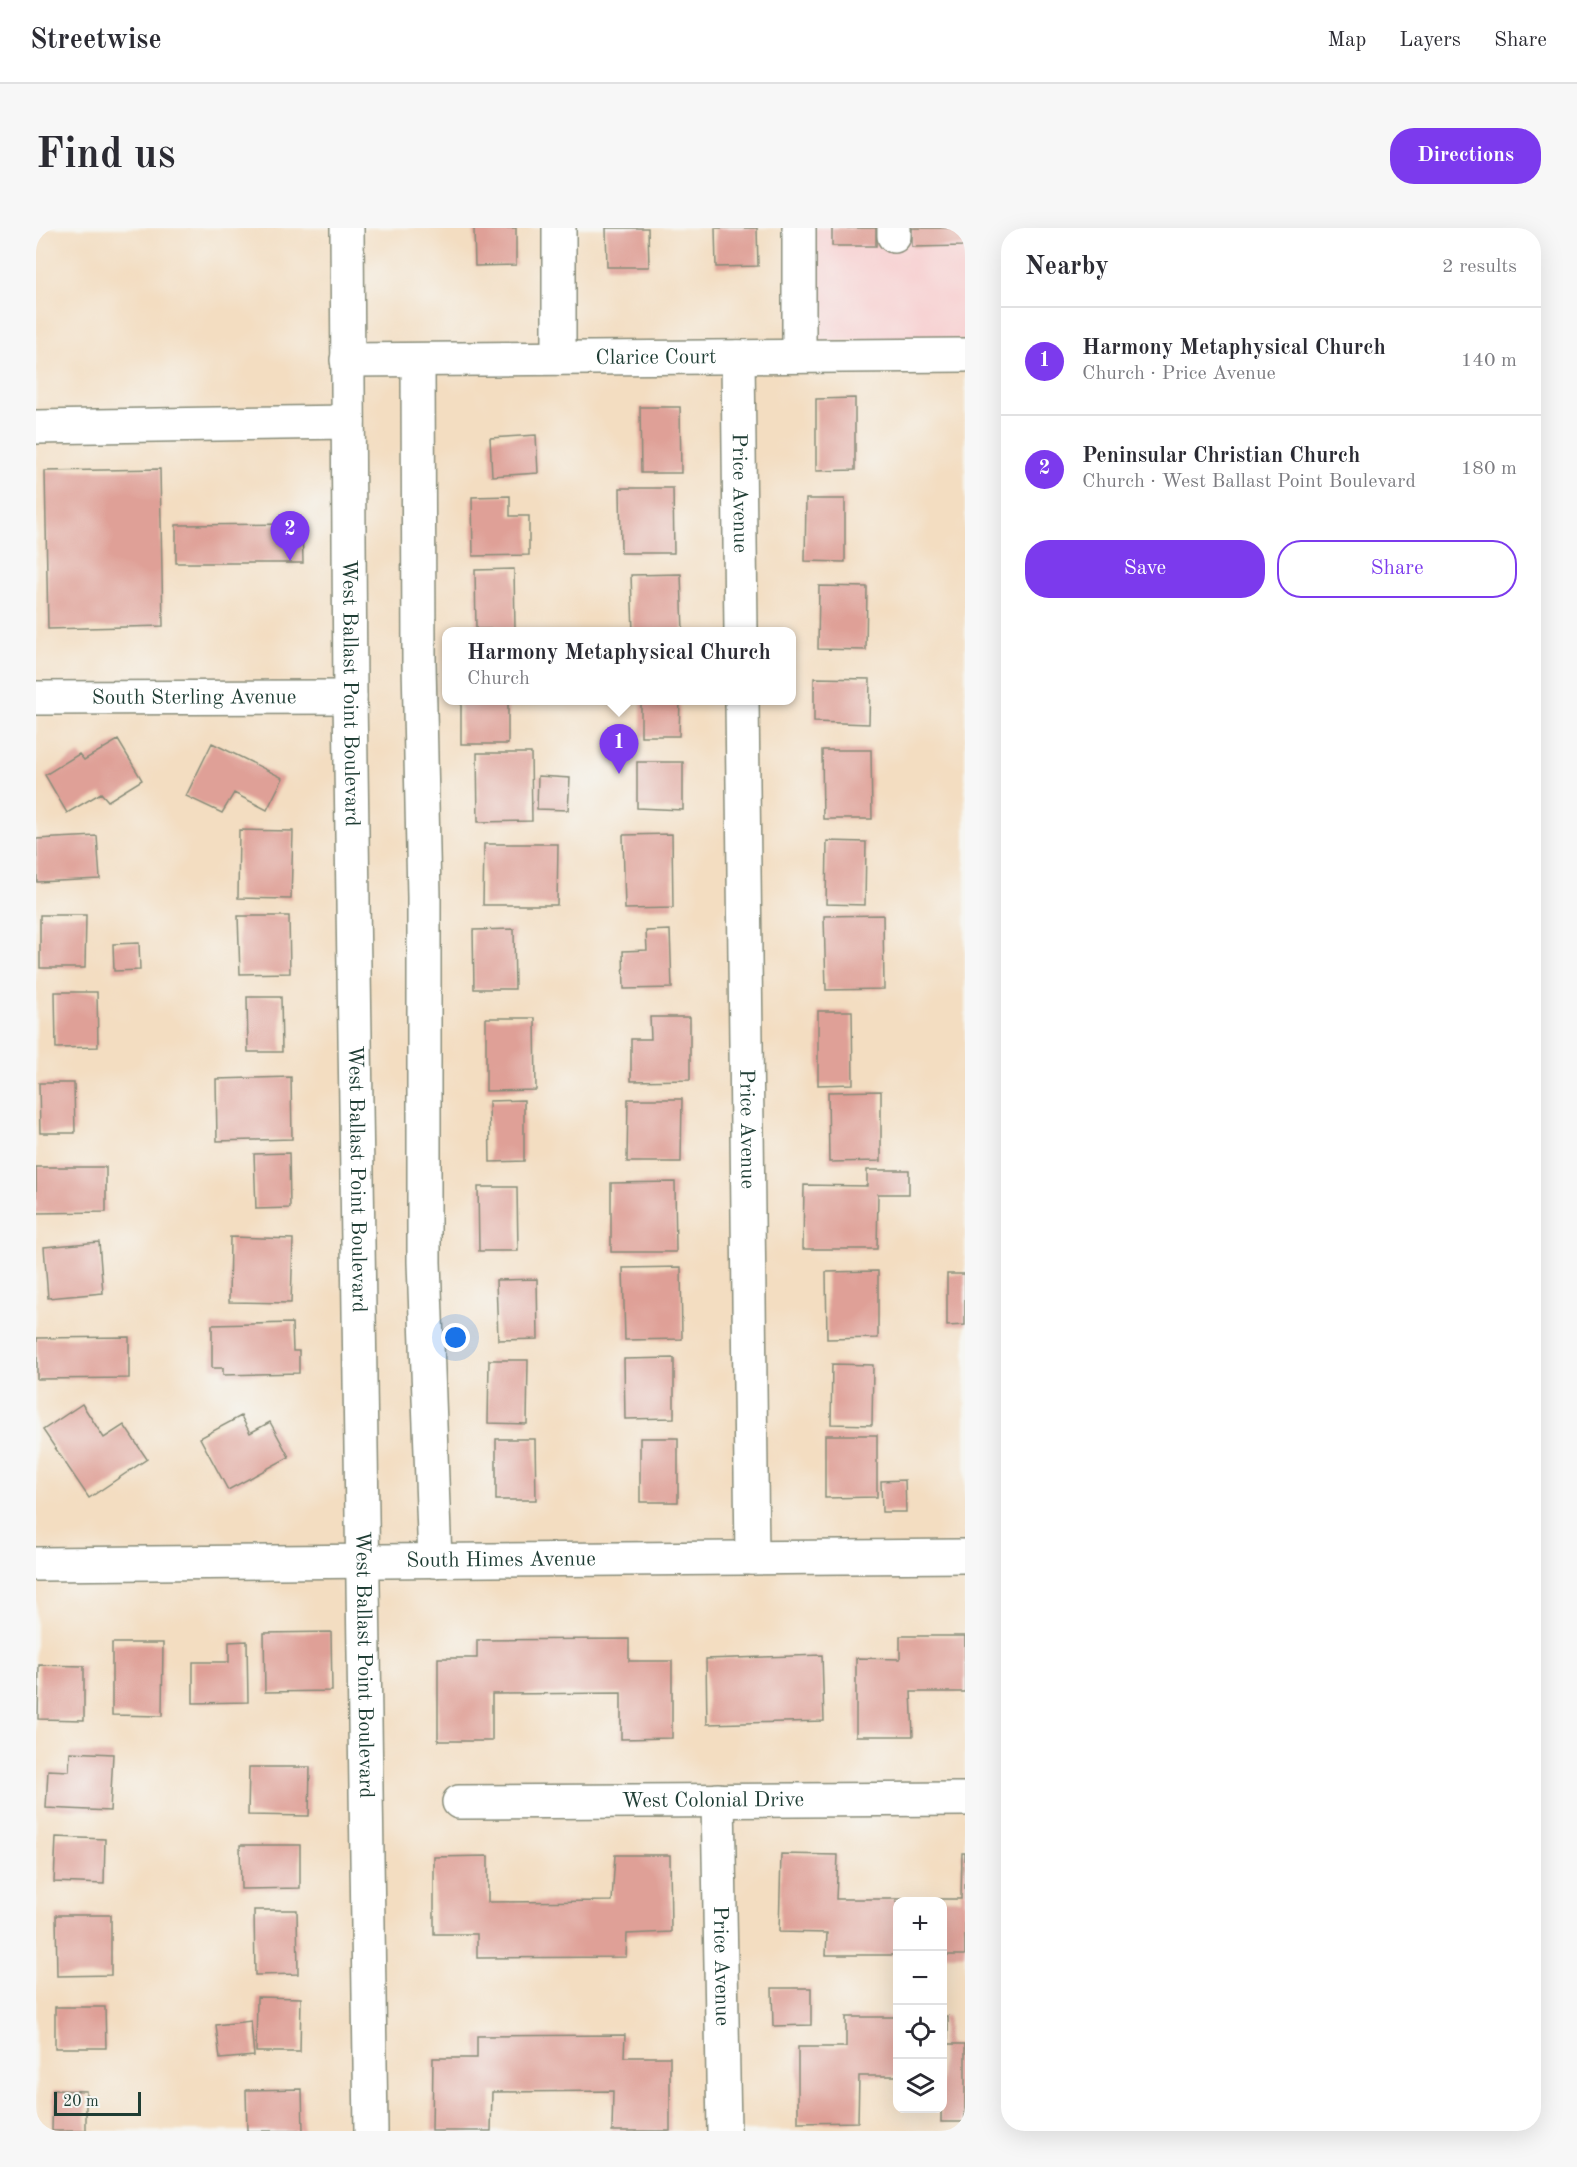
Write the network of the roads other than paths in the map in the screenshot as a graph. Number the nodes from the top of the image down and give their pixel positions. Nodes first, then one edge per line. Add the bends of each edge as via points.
1 (346, 228) edge
2 (559, 228) edge
3 (799, 228) edge
4 (965, 355) edge
5 (799, 356) junction
6 (738, 357) junction
7 (559, 358) junction
8 (347, 360) junction
9 (418, 360) junction
10 (348, 422) junction
11 (36, 428) edge
12 (741, 627) edge
13 (350, 697) junction
14 (36, 698) edge
15 (742, 705) edge
16 (965, 1556) edge
17 (752, 1558) junction
18 (435, 1561) junction
19 (363, 1562) junction
20 (36, 1564) edge
21 (965, 1799) edge
22 (718, 1800) junction
23 (459, 1802) dead end
24 (371, 2131) edge
25 (724, 2131) edge

1 - 8 street, West Ballast Point Boulevard
2 - 7 street
3 - 5 street
4 - 5 street, Clarice Court
5 - 6 street, Clarice Court
6 - 7 street, Clarice Court
6 - 12 street, Price Avenue
7 - 9 street, Clarice Court
8 - 9 street, Clarice Court
8 - 10 street, West Ballast Point Boulevard
9 - 18 street via 424,1262
10 - 11 street
10 - 13 street, West Ballast Point Boulevard
13 - 14 street, South Sterling Avenue
13 - 19 street, West Ballast Point Boulevard
15 - 17 street, Price Avenue
16 - 17 street, South Himes Avenue
17 - 18 street, South Himes Avenue
18 - 19 street, South Himes Avenue
19 - 20 street, South Himes Avenue
19 - 24 street, West Ballast Point Boulevard
21 - 22 street, West Colonial Drive
22 - 23 street, West Colonial Drive
22 - 25 street, Price Avenue

